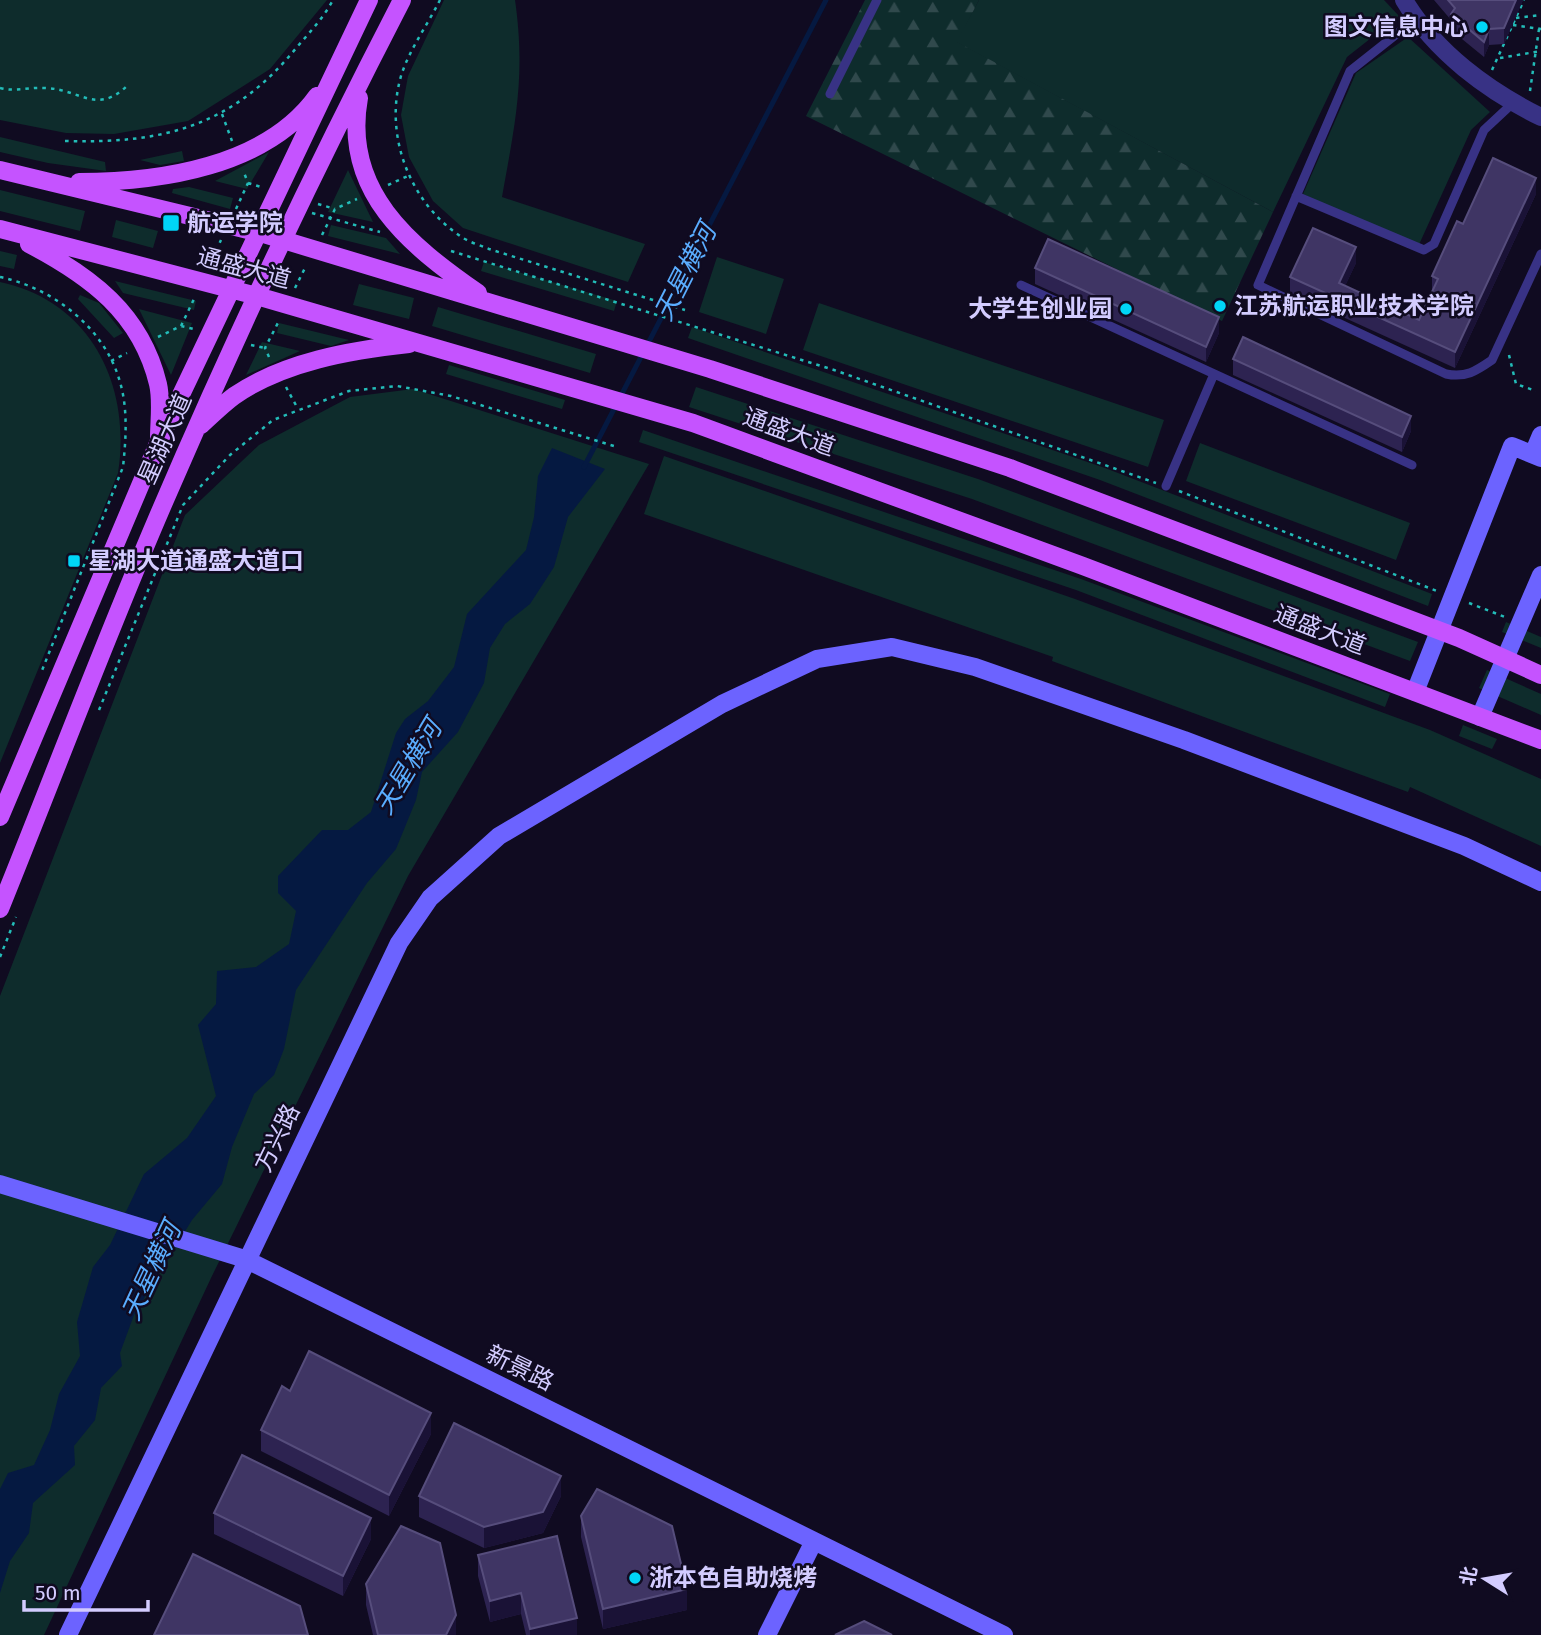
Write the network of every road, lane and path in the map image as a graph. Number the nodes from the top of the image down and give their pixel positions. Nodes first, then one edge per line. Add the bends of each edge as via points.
1 (333, 0) edge
2 (369, 0) edge
3 (402, 0) edge
4 (440, 0) edge
5 (877, 0) edge
6 (1404, 0) edge
7 (1524, 0) edge
8 (1541, 15) edge
9 (1418, 18) junction
10 (1516, 18) junction
11 (1513, 25) junction
12 (1540, 29) edge
13 (1541, 51) edge
14 (1535, 52) junction
15 (1497, 59) junction
16 (337, 69) junction
17 (1491, 73) dead end
18 (363, 78) junction
19 (128, 85) dead end
20 (0, 88) edge
21 (830, 94) dead end
22 (1521, 100) junction
23 (1541, 117) edge
24 (65, 141) dead end
25 (8, 172) edge
26 (410, 175) junction
27 (373, 192) junction
28 (1296, 195) junction
29 (0, 229) edge
30 (260, 233) junction
31 (283, 240) junction
32 (314, 250) junction
33 (1541, 254) edge
34 (0, 277) edge
35 (1021, 285) dead end
36 (232, 290) junction
37 (257, 296) junction
38 (607, 302) dead end
39 (492, 303) junction
40 (287, 305) junction
41 (685, 310) dead end
42 (211, 334) junction
43 (1503, 340) junction
44 (237, 341) junction
45 (419, 343) junction
46 (144, 344) junction
47 (265, 348) junction
48 (110, 361) junction
49 (279, 374) junction
50 (1214, 374) junction
51 (1536, 391) dead end
52 (298, 409) junction
53 (196, 429) junction
54 (1541, 435) edge
55 (159, 441) junction
56 (617, 447) dead end
57 (1537, 456) edge
58 (1412, 465) dead end
59 (1166, 486) junction
60 (1541, 575) edge
61 (1452, 597) junction
62 (1520, 623) junction
63 (1439, 631) junction
64 (1505, 659) junction
65 (1541, 675) edge
66 (36, 685) dead end
67 (1415, 692) junction
68 (96, 716) dead end
69 (1480, 717) junction
70 (1541, 740) edge
71 (0, 817) edge
72 (1541, 882) edge
73 (20, 906) dead end
74 (0, 909) edge
75 (0, 957) edge
76 (0, 1184) edge
77 (245, 1259) junction
78 (814, 1541) junction
79 (68, 1635) edge
80 (767, 1635) edge
81 (1004, 1635) edge

1 - 24 path via 277,72 240,103 190,129 113,142
2 - 16 main road, 星湖大道
3 - 18 main road, 星湖大道
4 - 26 path via 401,75 394,115 401,159
5 - 21 lane
6 - 9 street
7 - 10 path
8 - 10 path
9 - 22 street via 1475,78
9 - 28 lane via 1350,71
10 - 11 path
11 - 12 path
11 - 15 path
12 - 14 path
13 - 14 path
14 - 15 path
14 - 22 path
15 - 17 path
16 - 25 main road via 307,111 260,144 193,172 142,181 80,182
16 - 30 main road, 星湖大道
18 - 27 main road via 354,125 365,177
18 - 31 main road, 星湖大道
19 - 20 path via 113,99 97,101 45,88 18,92
22 - 23 street
22 - 28 lane via 1484,130 1434,244 1423,250
25 - 30 main road, 通盛大道
26 - 27 path
26 - 41 path via 426,204 460,237
27 - 32 path via 335,209
27 - 39 main road via 387,218 449,273
28 - 43 lane via 1258,285 1446,374 1477,371 1492,360
29 - 36 main road, 通盛大道
29 - 46 main road via 75,268 116,304
30 - 31 main road, 通盛大道
30 - 36 main road, 星湖大道
31 - 32 main road, 通盛大道
31 - 37 main road, 星湖大道
32 - 39 main road, 通盛大道
32 - 40 path
33 - 43 lane
34 - 48 path via 72,309 99,340
35 - 50 lane
36 - 37 main road, 通盛大道
36 - 42 main road, 星湖大道
37 - 40 main road, 通盛大道
37 - 44 main road, 星湖大道
38 - 59 path via 696,325
39 - 63 main road, 通盛大道 via 680,359 1010,468
40 - 45 main road, 通盛大道
40 - 47 path
42 - 46 path via 181,326
42 - 55 main road, 星湖大道
43 - 51 path via 1516,384
44 - 47 path
44 - 53 main road, 星湖大道
45 - 49 main road via 368,348
45 - 67 main road, 通盛大道 via 693,423
46 - 48 path
46 - 55 main road via 159,386
47 - 49 path
48 - 66 path via 120,381 127,433 123,467
49 - 52 path
49 - 53 main road via 234,396
50 - 58 lane
50 - 59 lane
52 - 56 path via 349,391 397,386 451,396
52 - 68 path via 273,420 230,455 183,505
53 - 74 main road, 星湖大道
54 - 57 street
55 - 71 main road, 星湖大道
57 - 61 street via 1512,446
59 - 61 path
60 - 62 street
61 - 62 path
61 - 63 street
62 - 64 street
63 - 64 main road, 通盛大道
63 - 67 street
64 - 65 main road, 通盛大道
64 - 69 street
67 - 69 main road, 通盛大道
69 - 70 main road, 通盛大道
72 - 77 street, 方兴路 via 1464,846 975,667 892,647 817,659 722,704 499,836 430,898 399,943
73 - 75 path
76 - 77 street, 新景路
77 - 78 street, 新景路
77 - 79 street, 方兴路
78 - 80 street
78 - 81 street, 新景路

